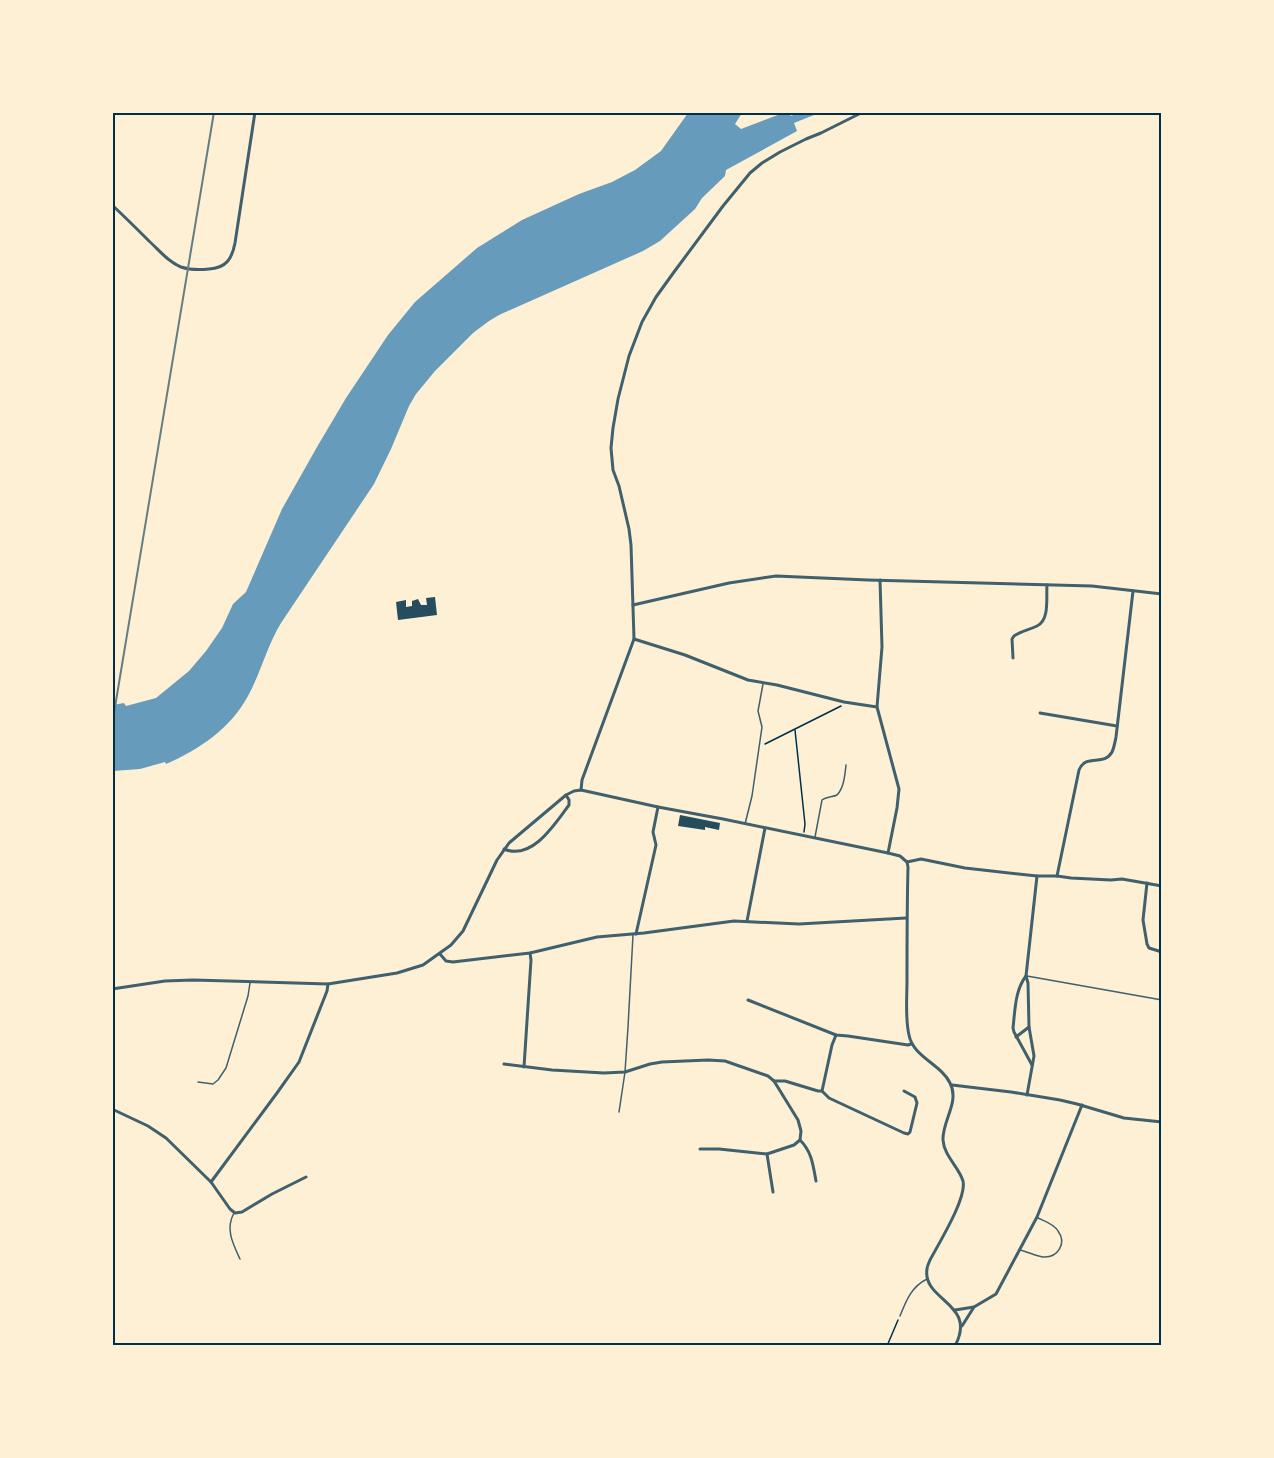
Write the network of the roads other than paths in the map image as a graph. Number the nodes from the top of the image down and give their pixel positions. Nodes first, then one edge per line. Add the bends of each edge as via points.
1 (255, 112) edge
2 (864, 112) edge
3 (112, 205) edge
4 (880, 580) junction
5 (1047, 585) junction
6 (1133, 591) junction
7 (1161, 594) edge
8 (633, 605) junction
9 (634, 639) junction
10 (1013, 658) dead end
11 (763, 683) junction
12 (877, 706) junction
13 (1040, 713) dead end
14 (1117, 726) junction
15 (846, 765) dead end
16 (581, 790) junction
17 (566, 795) junction
18 (658, 807) junction
19 (745, 824) junction
20 (765, 828) junction
21 (814, 838) junction
22 (504, 849) junction
23 (888, 853) junction
24 (907, 862) junction
25 (1037, 876) junction
26 (1057, 876) junction
27 (1147, 883) junction
28 (1161, 886) edge
29 (906, 918) junction
30 (747, 921) junction
31 (635, 934) junction
32 (1161, 952) edge
33 (530, 953) junction
34 (440, 954) junction
35 (1026, 976) junction
36 (250, 982) junction
37 (328, 984) junction
38 (112, 989) edge
39 (748, 1000) dead end
40 (1161, 1000) edge
41 (1029, 1027) junction
42 (836, 1035) junction
43 (1016, 1037) junction
44 (911, 1044) junction
45 (504, 1064) dead end
46 (1032, 1065) junction
47 (524, 1067) junction
48 (624, 1072) junction
49 (774, 1081) junction
50 (198, 1082) dead end
51 (951, 1085) junction
52 (822, 1091) junction
53 (904, 1091) dead end
54 (1027, 1095) junction
55 (1082, 1105) junction
56 (112, 1109) edge
57 (619, 1112) dead end
58 (1161, 1122) edge
59 (800, 1140) junction
60 (700, 1149) dead end
61 (767, 1154) junction
62 (306, 1177) dead end
63 (816, 1181) dead end
64 (211, 1182) junction
65 (773, 1192) dead end
66 (235, 1213) junction
67 (1037, 1217) junction
68 (1020, 1250) junction
69 (240, 1259) dead end
70 (927, 1278) junction
71 (974, 1307) junction
72 (955, 1310) junction
73 (900, 1316) road end
74 (962, 1326) junction
75 (955, 1346) edge

1 - 3 street via 235,243 225,264 203,270 180,267
2 - 8 street via 780,152 750,173 674,272 642,322 618,399 611,448 629,529
4 - 5 street
4 - 8 street via 776,576
4 - 12 street via 882,654
5 - 6 street
5 - 10 street via 1044,618 1037,626 1014,636
6 - 7 street
6 - 14 street
8 - 9 street
9 - 11 street
9 - 16 street
11 - 12 street
11 - 19 lane via 758,711 762,727
12 - 23 street via 898,789
13 - 14 street
14 - 26 street via 1110,755 1081,765
15 - 21 lane via 838,793 822,800
16 - 17 street
16 - 18 street
17 - 22 street
17 - 22 street via 569,805 547,834 526,849
18 - 19 street
18 - 31 street via 653,832 656,844
19 - 20 street
20 - 21 street
20 - 30 street
21 - 23 street
22 - 34 street via 463,931
23 - 24 street
24 - 25 street via 921,859
24 - 29 street
25 - 26 street
25 - 35 street
26 - 27 street
27 - 28 street
27 - 32 street via 1143,920 1147,944
29 - 30 street via 800,924
29 - 44 street
30 - 31 street
31 - 33 street via 597,937
31 - 48 lane
33 - 34 street via 453,962
33 - 47 street
34 - 37 street via 423,965 397,973
35 - 40 lane
35 - 41 street
35 - 43 street via 1017,998 1013,1028
36 - 37 street
36 - 38 street via 165,981
36 - 50 lane via 226,1068 213,1084
37 - 64 street via 298,1062
39 - 42 street
41 - 43 street
41 - 46 street
42 - 44 street
42 - 52 street
43 - 46 street
44 - 51 street
45 - 47 street
46 - 54 street
47 - 48 street
48 - 49 street via 662,1062 725,1061
48 - 57 lane
49 - 52 street
49 - 59 street via 798,1120
51 - 54 street
51 - 70 street via 953,1100 943,1138 963,1180 963,1194 926,1269
52 - 53 street via 829,1098 908,1134 917,1103 915,1097
54 - 55 street
55 - 58 street via 1124,1118
55 - 67 street
56 - 64 street via 161,1134
59 - 61 street
59 - 63 street via 811,1155
60 - 61 street
61 - 65 street
62 - 66 street
64 - 66 street
66 - 69 lane via 230,1226
67 - 68 street
67 - 68 lane via 1059,1232 1061,1247 1053,1256 1045,1257
68 - 71 street via 996,1294
70 - 72 street
70 - 73 lane via 908,1296
71 - 72 street
71 - 74 street
72 - 74 street
74 - 75 street

